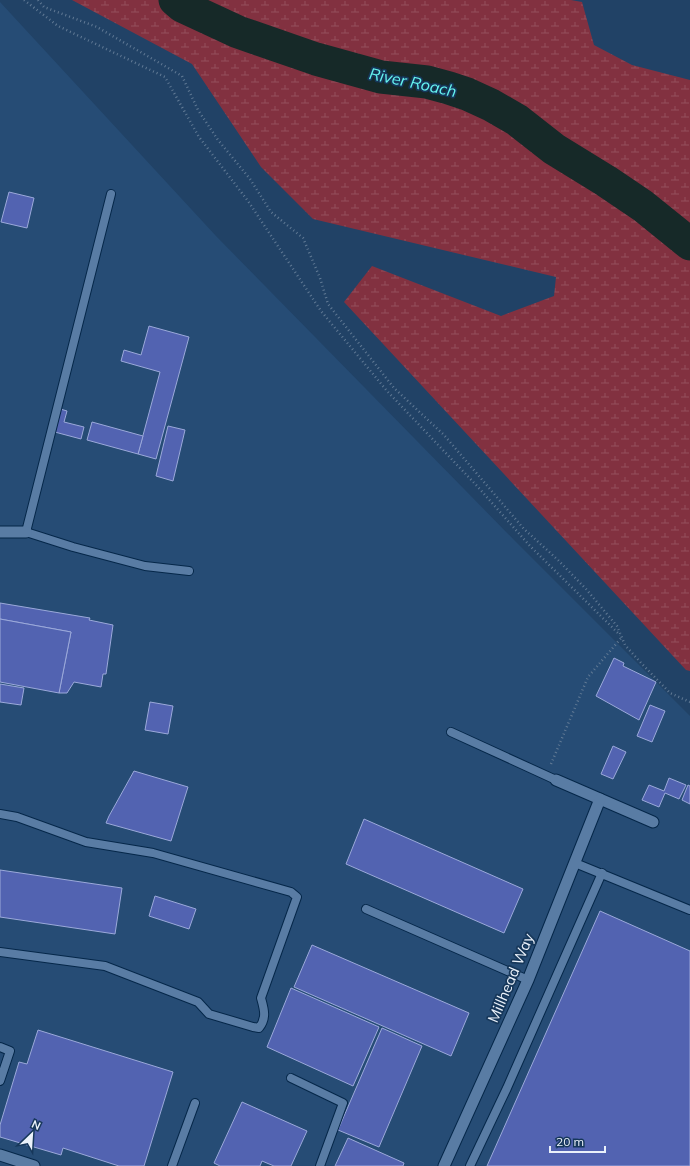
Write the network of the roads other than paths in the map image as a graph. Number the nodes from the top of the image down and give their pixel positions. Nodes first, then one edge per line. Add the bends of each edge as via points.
1 (111, 194) dead end
2 (0, 532) edge
3 (26, 532) junction
4 (189, 571) dead end
5 (451, 732) dead end
6 (556, 780) joint
7 (600, 799) junction
8 (0, 814) edge
9 (653, 822) dead end
10 (575, 863) junction
11 (602, 873) junction
12 (366, 909) dead end
13 (690, 910) edge
14 (0, 952) edge
15 (528, 980) junction
16 (0, 1047) edge
17 (291, 1078) dead end
18 (0, 1081) edge
19 (195, 1103) dead end
20 (0, 1155) edge
21 (34, 1166) edge
22 (172, 1166) edge
23 (320, 1166) edge
24 (444, 1166) edge
25 (470, 1166) edge

1 - 3 lane
2 - 3 street
3 - 4 lane via 144,566
5 - 6 lane
6 - 7 street
7 - 9 street
7 - 10 street, Millhead Way
8 - 14 lane via 17,817 86,842 153,853 291,892 297,897 261,998 265,1014 259,1028 209,1014 198,1002 105,966
10 - 11 lane
10 - 15 street, Millhead Way
11 - 13 lane
11 - 25 lane
12 - 15 lane
15 - 24 street, Millhead Way
16 - 18 lane via 10,1051
17 - 23 lane via 343,1103
19 - 22 lane
20 - 21 street

